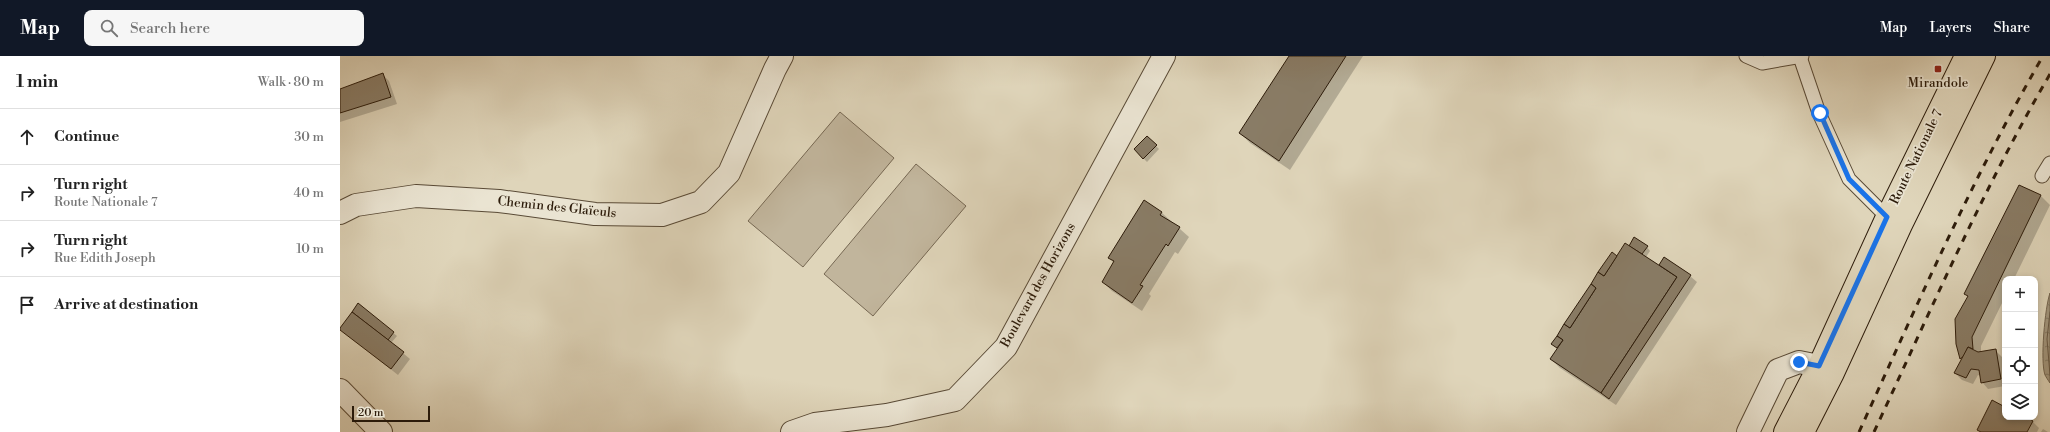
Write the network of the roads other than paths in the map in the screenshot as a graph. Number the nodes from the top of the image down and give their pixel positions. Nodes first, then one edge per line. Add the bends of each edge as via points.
1 (782, 56) edge
2 (1164, 56) edge
3 (1746, 56) edge
4 (1966, 56) edge
5 (1984, 56) edge
6 (1801, 57) edge
7 (2050, 163) edge
8 (2042, 176) dead end
9 (340, 213) edge
10 (1887, 217) junction
11 (1819, 366) junction
12 (340, 390) edge
13 (381, 432) edge
14 (792, 432) edge
15 (1748, 432) edge
16 (1785, 432) edge
17 (1803, 432) edge

1 - 9 street, Chemin des Glaïeuls via 728,173 701,202 662,215 595,214 499,201 416,196 356,205
2 - 14 street, Boulevard des Horizons via 1006,347 960,395 948,402 887,415 815,424
3 - 6 lane via 1762,63
4 - 10 main road, Route Nationale 7
5 - 17 main road
6 - 10 lane via 1820,113 1849,179
7 - 8 lane
10 - 11 main road, Route Nationale 7
11 - 15 street via 1799,362 1778,370
11 - 16 main road, Route Nationale 7
12 - 13 street

